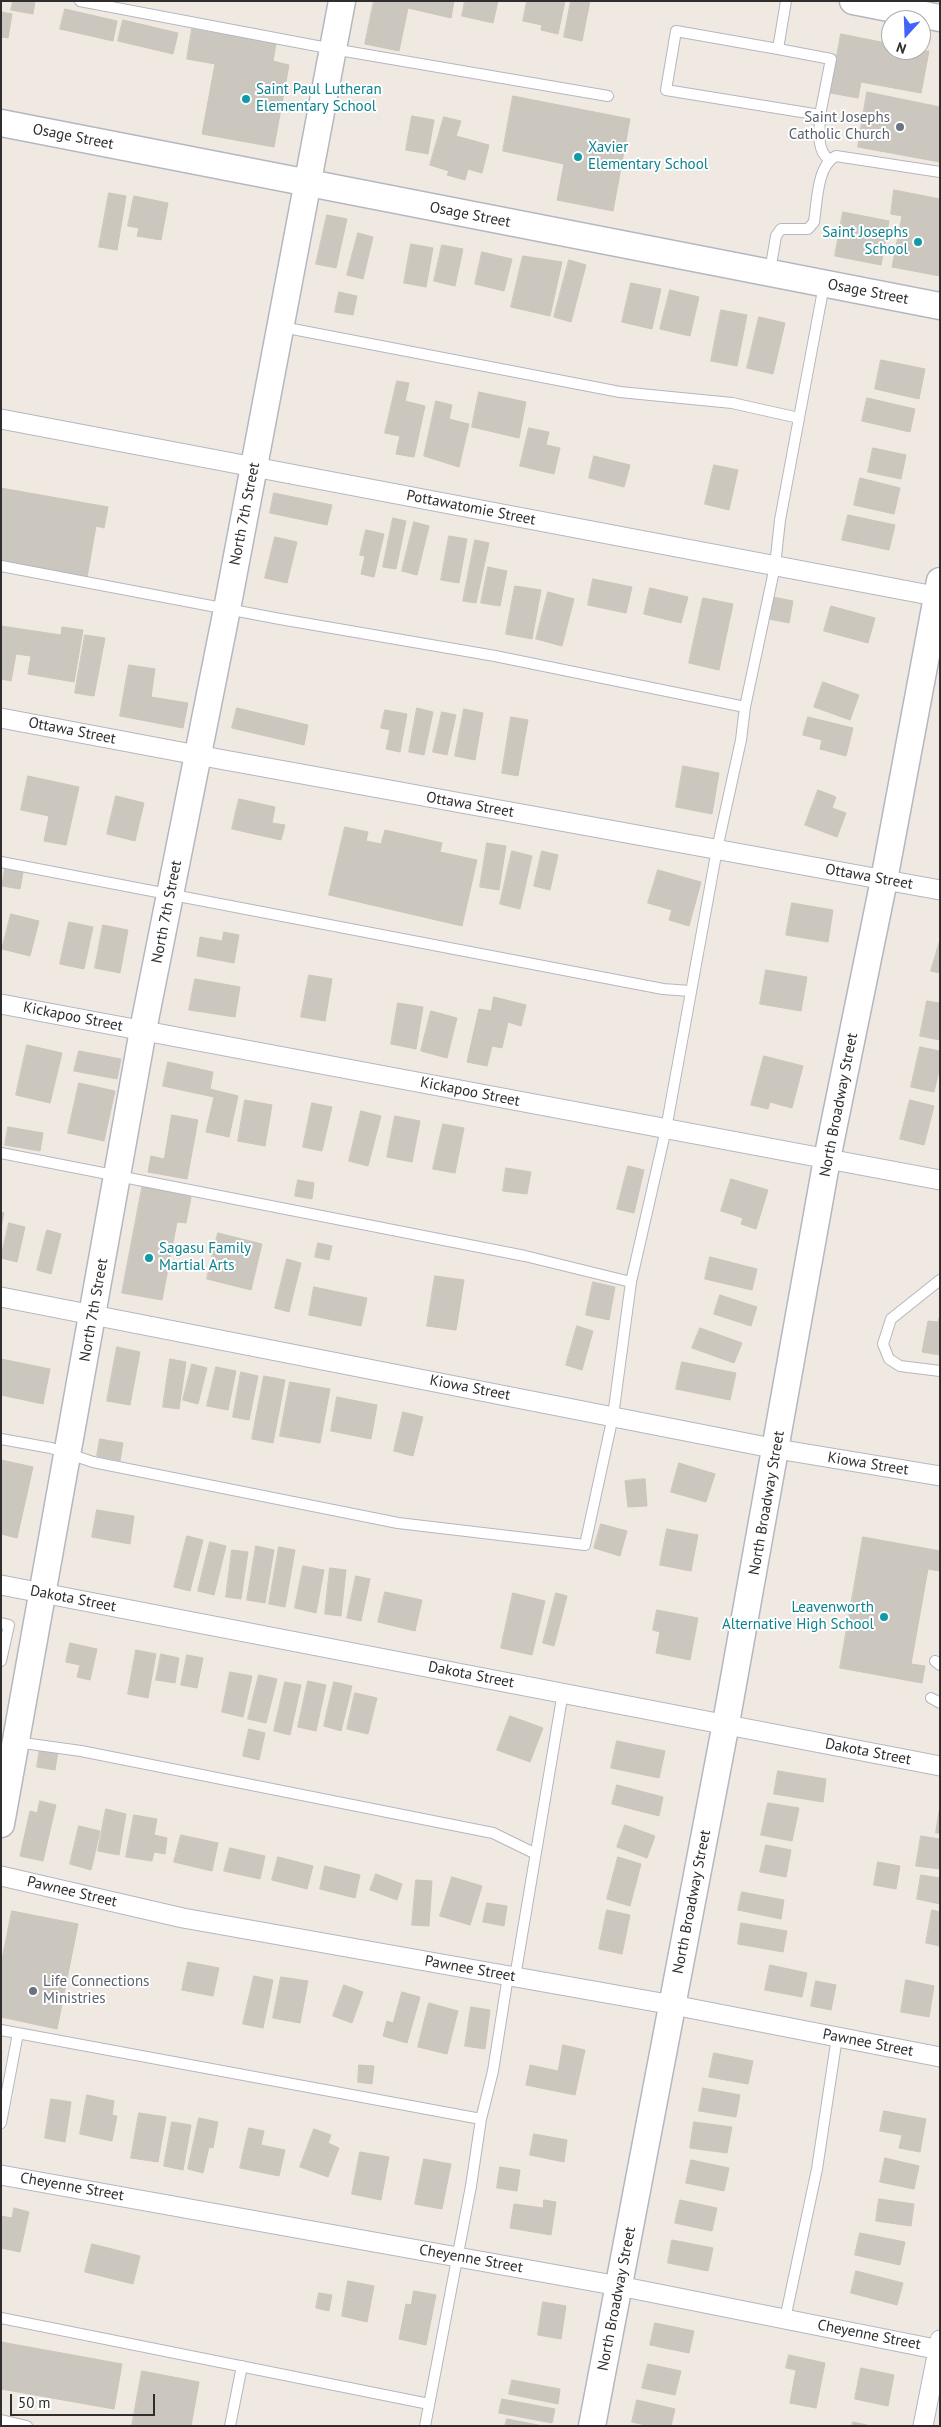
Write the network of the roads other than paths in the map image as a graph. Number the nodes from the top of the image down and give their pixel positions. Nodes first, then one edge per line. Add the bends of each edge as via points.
1 (80, 1) edge
2 (342, 1) edge
3 (786, 1) edge
4 (853, 1) edge
5 (880, 4) edge
6 (940, 18) edge
7 (333, 49) junction
8 (778, 49) junction
9 (608, 96) dead end
10 (820, 115) junction
11 (1, 122) edge
12 (828, 159) junction
13 (940, 172) edge
14 (309, 183) junction
15 (770, 273) junction
16 (825, 283) junction
17 (940, 306) edge
18 (281, 327) junction
19 (798, 418) junction
20 (1, 419) edge
21 (254, 466) junction
22 (1, 566) edge
23 (775, 566) junction
24 (939, 591) edge
25 (227, 609) junction
26 (745, 707) junction
27 (1, 718) edge
28 (197, 755) junction
29 (717, 849) junction
30 (1, 862) edge
31 (884, 880) junction
32 (940, 890) edge
33 (170, 895) junction
34 (690, 991) junction
35 (1, 1004) edge
36 (144, 1030) junction
37 (666, 1129) junction
38 (1, 1153) edge
39 (827, 1159) junction
40 (118, 1176) junction
41 (940, 1180) edge
42 (940, 1280) edge
43 (631, 1282) junction
44 (1, 1297) edge
45 (93, 1315) junction
46 (940, 1371) edge
47 (613, 1416) junction
48 (1, 1439) edge
49 (777, 1449) junction
50 (69, 1454) junction
51 (940, 1476) edge
52 (1, 1585) edge
53 (43, 1593) junction
54 (1, 1623) edge
55 (1, 1661) edge
56 (563, 1692) junction
57 (726, 1723) junction
58 (15, 1731) junction
59 (940, 1766) edge
60 (1, 1824) edge
61 (534, 1853) junction
62 (1, 1876) edge
63 (511, 1976) junction
64 (673, 2005) junction
65 (1, 2030) edge
66 (18, 2033) junction
67 (837, 2037) junction
68 (940, 2057) edge
69 (481, 2119) junction
70 (1, 2123) edge
71 (1, 2175) edge
72 (457, 2256) junction
73 (619, 2286) junction
74 (1, 2318) edge
75 (785, 2319) junction
76 (939, 2346) edge
77 (242, 2366) junction
78 (429, 2404) junction
79 (1, 2420) edge
80 (27, 2426) edge
81 (230, 2426) edge
82 (425, 2426) edge
83 (592, 2426) edge
84 (923, 2426) edge

1 - 7 lane
2 - 7 street, North 7th Street
3 - 8 lane
4 - 5 street
5 - 6 street
7 - 9 lane
7 - 14 street, North 7th Street
8 - 10 lane via 831,59
8 - 10 lane via 676,31 666,90
10 - 12 lane via 820,146
11 - 14 street, Osage Street
12 - 13 lane via 836,156
12 - 15 lane via 823,168 814,222 808,229 781,229 776,236
14 - 15 street, Osage Street
14 - 18 street, North 7th Street
15 - 16 street, Osage Street
16 - 17 street, Osage Street
16 - 19 lane
18 - 19 lane via 620,392 732,403
18 - 21 street, North 7th Street
19 - 23 lane
20 - 21 street, Pottawatomie Street
21 - 23 street, Pottawatomie Street
21 - 25 street, North 7th Street
22 - 25 lane
23 - 24 street, Pottawatomie Street
23 - 26 lane
24 - 31 street, North Broadway Street
25 - 26 lane via 495,656
25 - 28 street, North 7th Street
26 - 29 lane
27 - 28 street, Ottawa Street
28 - 29 street, Ottawa Street
28 - 33 street, North 7th Street
29 - 31 street, Ottawa Street
29 - 34 lane
30 - 33 lane
31 - 32 street, Ottawa Street
31 - 39 street, North Broadway Street
33 - 34 lane via 663,989
33 - 36 street, North 7th Street
34 - 37 lane
35 - 36 street, Kickapoo Street
36 - 37 street, Kickapoo Street
36 - 40 street, North 7th Street
37 - 39 street, Kickapoo Street
37 - 43 lane
38 - 40 lane
39 - 41 street, Kickapoo Street
39 - 49 street, North Broadway Street
40 - 43 lane via 525,1256
40 - 45 street, North 7th Street
42 - 46 lane via 891,1319 883,1344 889,1360 900,1366
43 - 47 lane
44 - 45 street, Kiowa Street
45 - 47 street, Kiowa Street
45 - 50 street, North 7th Street
47 - 49 street, Kiowa Street
47 - 50 lane via 584,1545 398,1523 93,1462
48 - 50 lane
49 - 51 street, Kiowa Street
49 - 57 street, North Broadway Street
50 - 53 street, North 7th Street
52 - 53 street, Dakota Street
53 - 56 street, Dakota Street
53 - 58 street, North 7th Street
54 - 55 lane via 9,1625
56 - 57 street, Dakota Street
56 - 61 lane
57 - 59 street, Dakota Street
57 - 64 street, North Broadway Street
58 - 60 street, North 7th Street
58 - 61 lane via 81,1751 494,1833
61 - 63 lane
62 - 63 street, Pawnee Street via 183,1918
63 - 64 street, Pawnee Street
63 - 69 lane
64 - 67 street, Pawnee Street
64 - 73 street, North Broadway Street
65 - 66 lane
66 - 69 lane
66 - 70 lane
67 - 68 street, Pawnee Street
67 - 75 lane via 816,2169
69 - 72 lane
71 - 72 street, Cheyenne Street
72 - 73 street, Cheyenne Street
72 - 78 lane
73 - 75 street, Cheyenne Street
73 - 83 street, North Broadway Street
74 - 77 lane
75 - 76 street, Cheyenne Street
76 - 84 street
77 - 78 lane
77 - 81 lane
78 - 82 lane
79 - 80 lane

